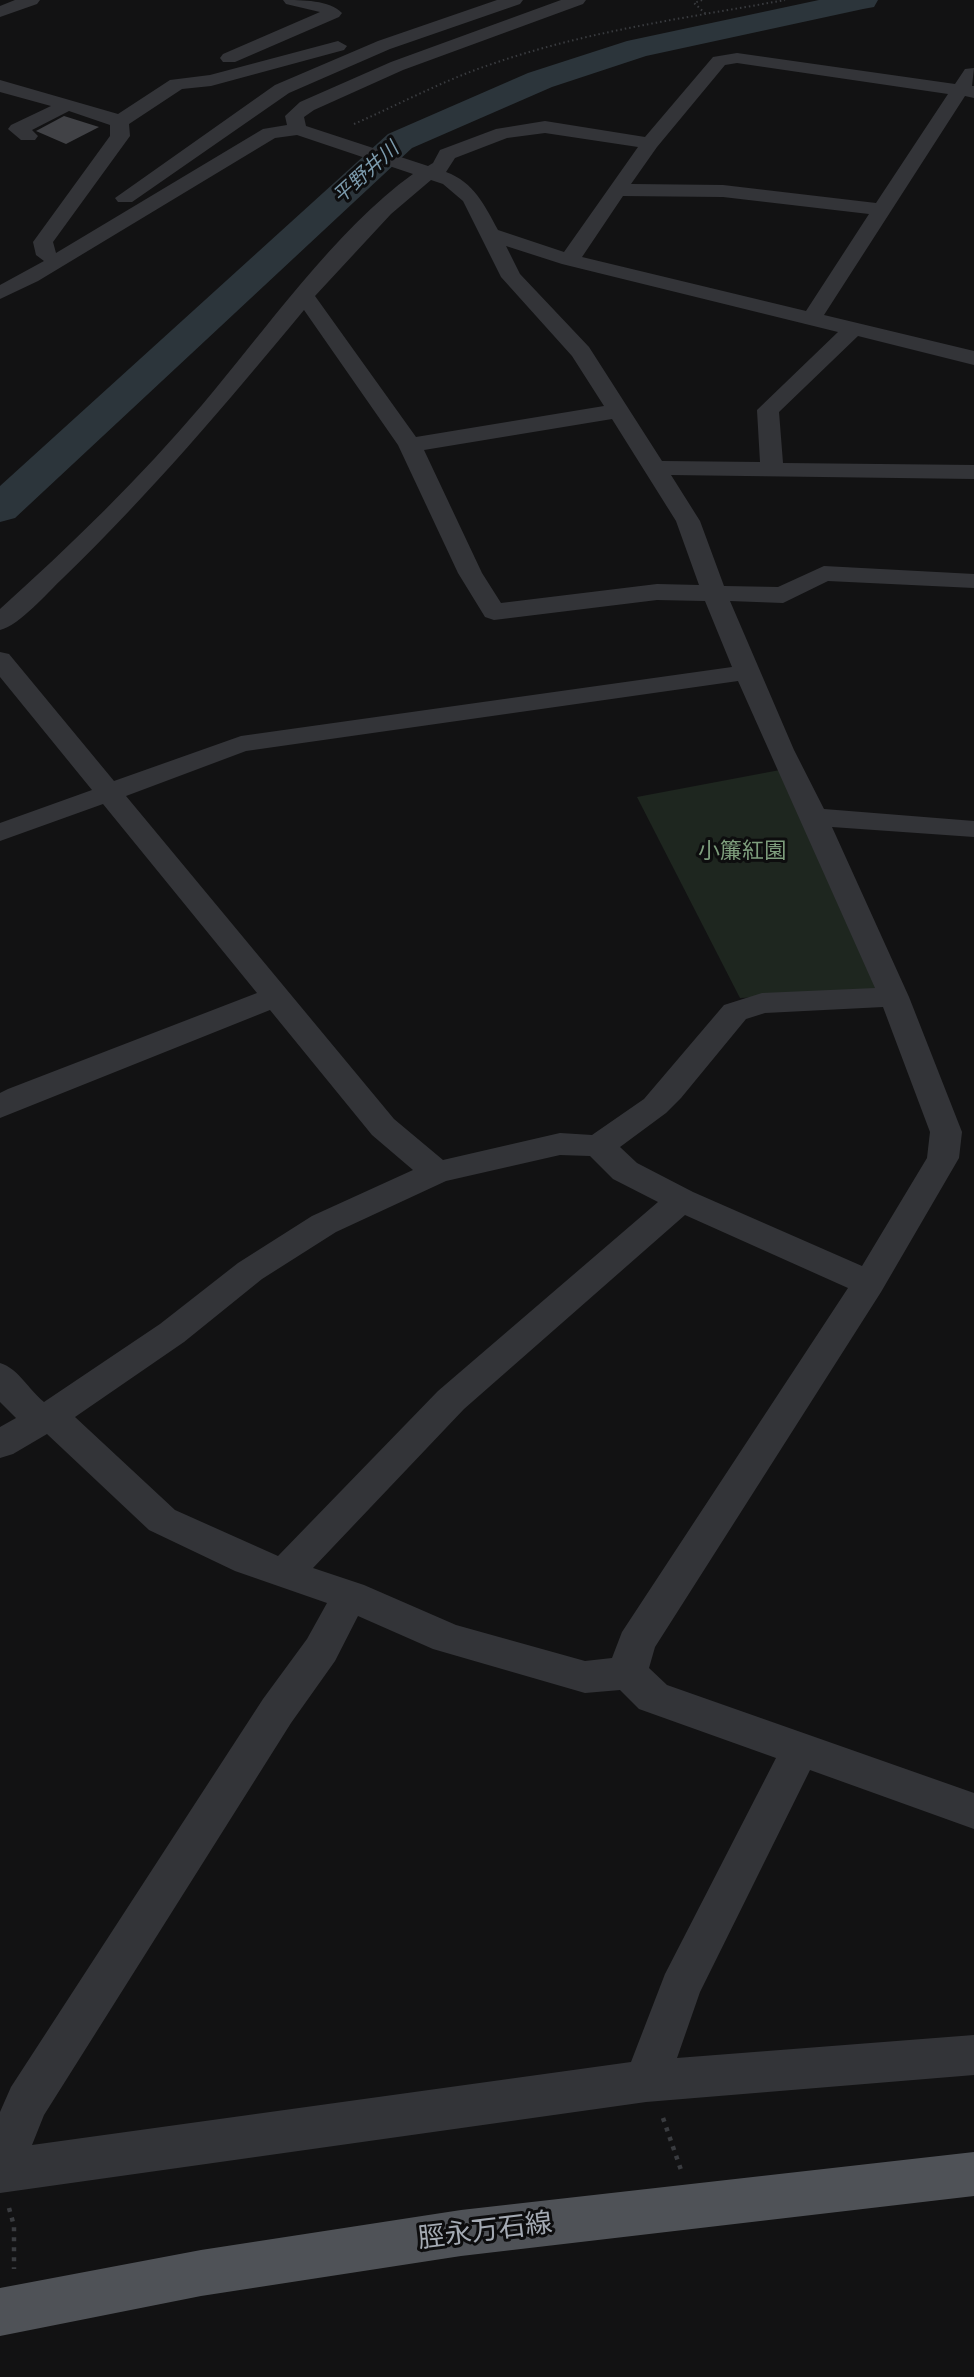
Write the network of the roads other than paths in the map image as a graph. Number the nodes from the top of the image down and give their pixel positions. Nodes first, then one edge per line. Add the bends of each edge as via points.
1 (31, 0) edge
2 (292, 0) edge
3 (514, 0) edge
4 (577, 0) edge
5 (0, 12) edge
6 (463, 16) junction
7 (974, 69) edge
8 (177, 84) junction
9 (0, 86) edge
10 (967, 91) edge
11 (67, 105) junction
12 (119, 122) junction
13 (298, 129) junction
14 (28, 136) dead end
15 (650, 143) junction
16 (422, 170) junction
17 (615, 190) junction
18 (883, 210) junction
19 (488, 234) junction
20 (46, 255) junction
21 (569, 260) junction
22 (0, 291) edge
23 (305, 296) junction
24 (811, 319) junction
25 (852, 330) junction
26 (974, 357) edge
27 (618, 411) junction
28 (410, 445) junction
29 (656, 468) junction
30 (772, 468) junction
31 (974, 472) edge
32 (974, 581) edge
33 (714, 593) junction
34 (0, 622) edge
35 (0, 660) edge
36 (749, 672) junction
37 (108, 794) junction
38 (814, 818) junction
39 (974, 830) edge
40 (0, 833) edge
41 (274, 997) junction
42 (894, 997) junction
43 (0, 1107) edge
44 (599, 1146) junction
45 (437, 1172) junction
46 (681, 1200) junction
47 (869, 1283) junction
48 (0, 1376) edge
49 (46, 1419) junction
50 (0, 1444) edge
51 (284, 1574) junction
52 (350, 1596) junction
53 (628, 1673) junction
54 (801, 1748) junction
55 (974, 1810) edge
56 (974, 2055) edge
57 (646, 2081) junction
58 (974, 2174) edge
59 (2, 2178) edge
60 (7, 2310) edge

1 - 5 street
2 - 8 street via 333,13
3 - 6 street
4 - 13 street via 397,66 307,106 294,116
6 - 8 street via 211,80
6 - 20 street via 282,89
7 - 10 street
8 - 12 street
9 - 11 street
10 - 15 street via 737,58 719,61
10 - 18 street
11 - 12 street
11 - 14 street via 18,129
12 - 20 street via 120,136 43,242
13 - 16 street
13 - 22 street via 270,133 31,278
15 - 16 street via 545,127 503,133 447,154 441,167
15 - 17 street
16 - 19 street via 450,180 471,198
16 - 23 street
17 - 18 street via 723,191
17 - 21 street
18 - 24 street
19 - 21 street
19 - 27 street via 512,277 581,352
20 - 22 street
21 - 24 street
23 - 28 street
23 - 34 street via 184,439 52,576
24 - 25 street
25 - 26 street
25 - 30 street via 768,410
27 - 28 street
27 - 29 street
28 - 33 street via 470,573 494,612 657,592
29 - 30 street
29 - 33 street via 688,521
30 - 31 street
32 - 33 street via 824,573 783,595
33 - 36 street
35 - 37 street
36 - 37 street via 240,744
36 - 38 street
37 - 40 street
37 - 41 street via 195,895
38 - 39 street
38 - 42 street
41 - 43 street via 19,1096
41 - 45 street via 383,1127
42 - 44 street via 762,1003 735,1012 655,1106
42 - 47 street via 946,1132 943,1158
44 - 45 street via 560,1144
44 - 46 street via 625,1171
45 - 49 street via 324,1224 250,1271 172,1333
46 - 47 street
46 - 51 street via 451,1400
47 - 53 street via 636,1643
48 - 49 street via 19,1401
49 - 50 street
49 - 51 street via 162,1520
51 - 52 street
52 - 53 street via 447,1638 585,1677
52 - 59 street via 321,1650 277,1711 27,2102
53 - 54 street via 653,1698
54 - 55 street
54 - 57 street via 680,1988
56 - 57 street
57 - 59 street
58 - 60 main road, 脛永万石線 via 461,2232 201,2272

